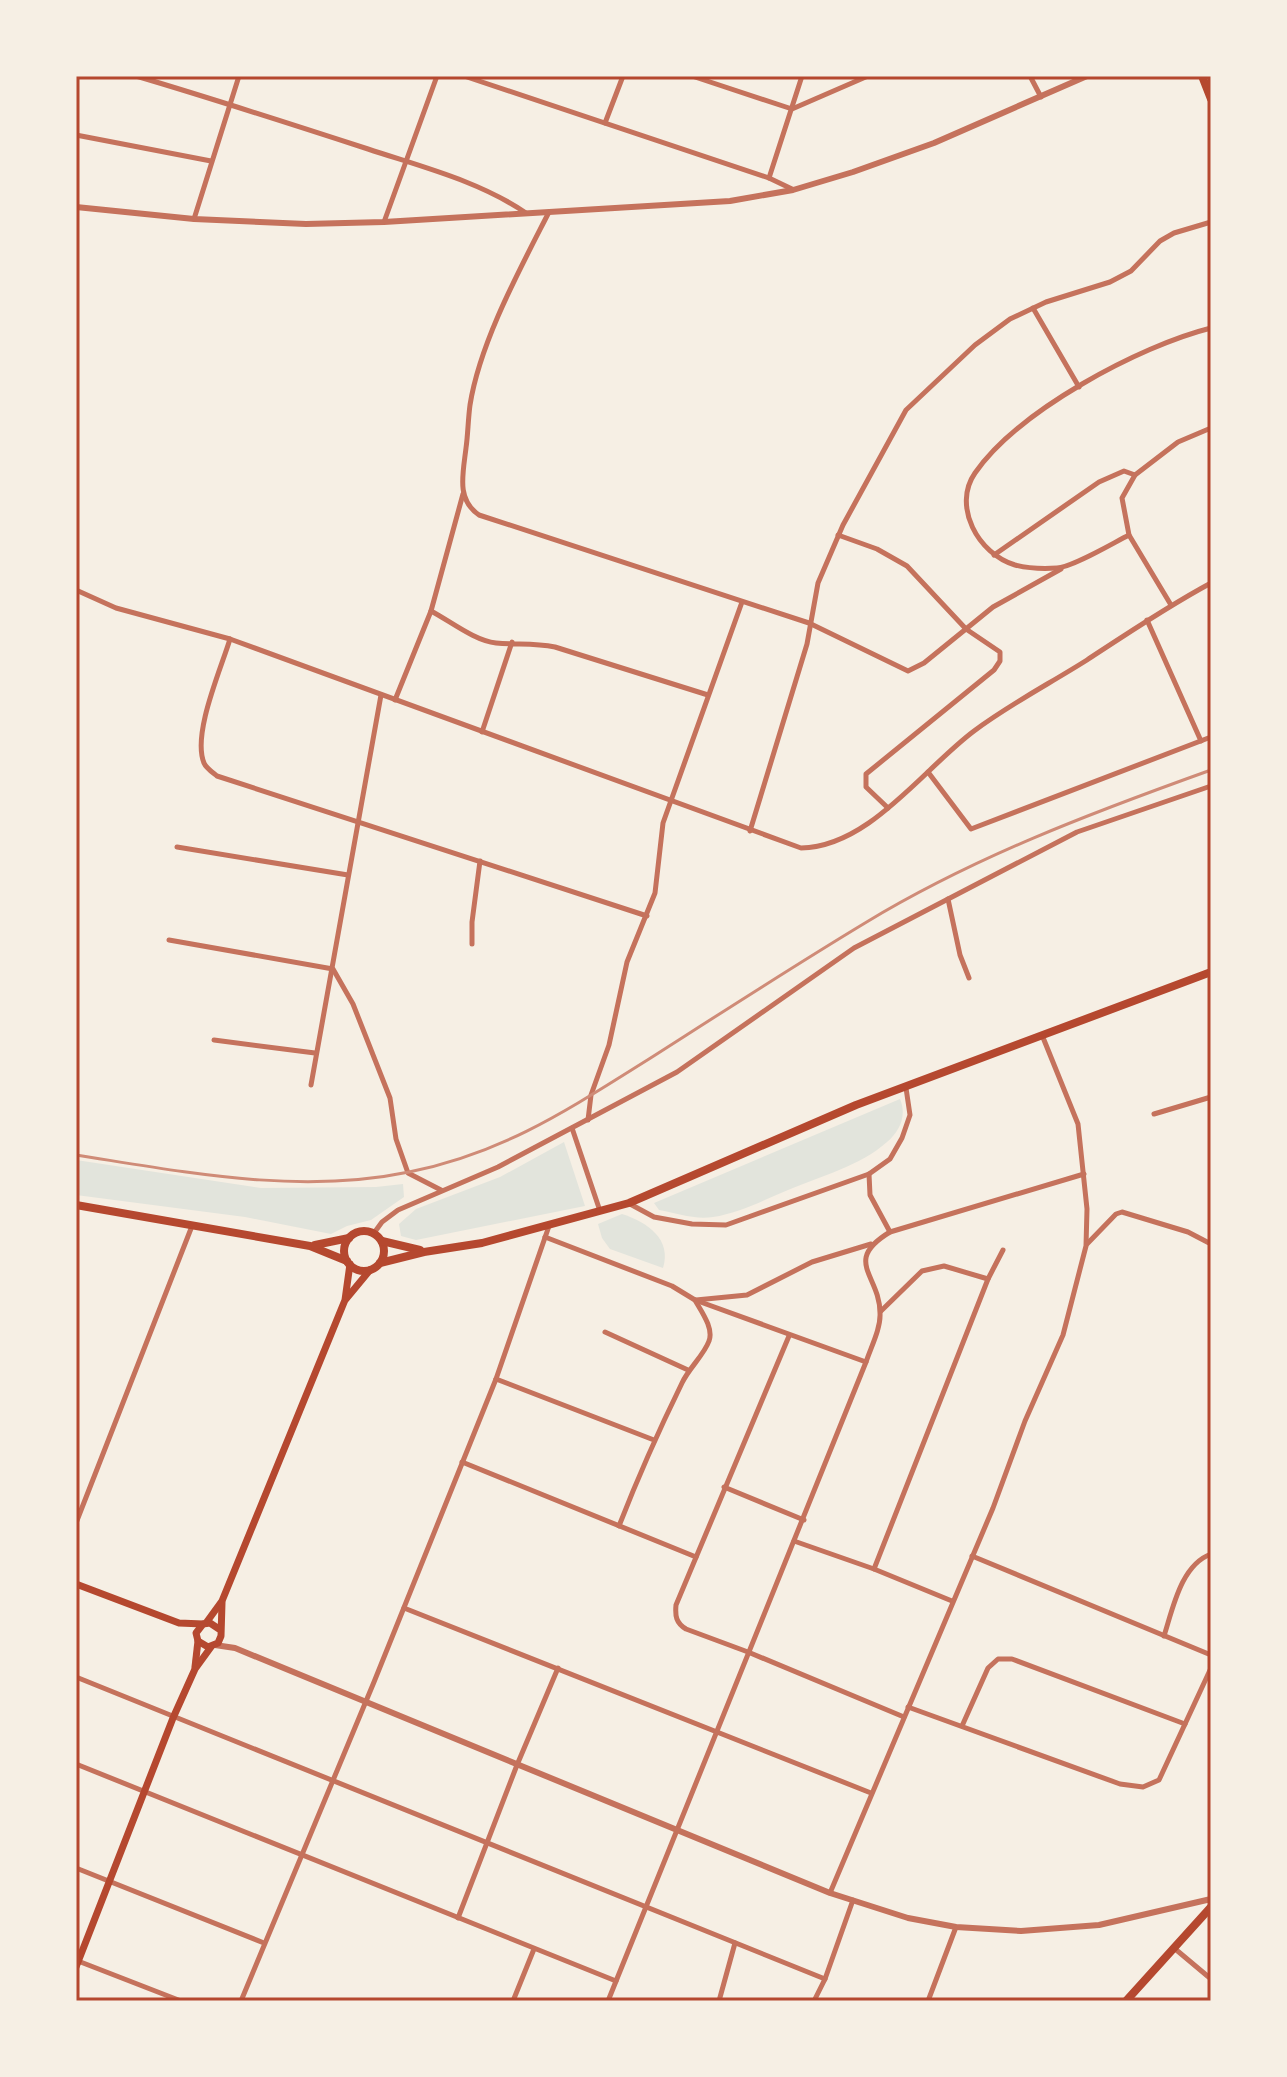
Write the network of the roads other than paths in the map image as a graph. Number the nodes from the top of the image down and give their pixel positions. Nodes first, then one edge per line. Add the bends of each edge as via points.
1 (136, 76) edge
2 (239, 76) edge
3 (437, 76) edge
4 (464, 76) edge
5 (623, 76) edge
6 (692, 76) edge
7 (802, 76) edge
8 (868, 76) edge
9 (1030, 76) edge
10 (1087, 76) edge
11 (1202, 76) edge
12 (1041, 98) junction
13 (1211, 99) edge
14 (230, 104) junction
15 (792, 109) junction
16 (605, 123) junction
17 (76, 135) edge
18 (211, 161) junction
19 (408, 162) junction
20 (769, 178) junction
21 (793, 190) junction
22 (76, 207) edge
23 (549, 212) junction
24 (527, 214) junction
25 (194, 219) junction
26 (384, 222) junction
27 (1211, 222) edge
28 (1033, 308) junction
29 (1211, 328) edge
30 (1079, 387) junction
31 (1211, 428) edge
32 (1135, 475) junction
33 (462, 491) junction
34 (838, 535) junction
35 (1129, 535) junction
36 (994, 555) junction
37 (1061, 569) junction
38 (1211, 583) edge
39 (76, 590) edge
40 (742, 602) junction
41 (1171, 605) junction
42 (431, 611) junction
43 (1147, 620) junction
44 (809, 623) junction
45 (966, 629) junction
46 (230, 639) junction
47 (512, 642) junction
48 (381, 695) junction
49 (708, 695) junction
50 (395, 700) junction
51 (482, 732) junction
52 (1211, 737) edge
53 (1201, 741) junction
54 (928, 772) junction
55 (1211, 786) edge
56 (670, 801) junction
57 (888, 808) junction
58 (358, 822) junction
59 (750, 831) junction
60 (177, 847) dead end
61 (480, 861) junction
62 (348, 875) junction
63 (948, 899) junction
64 (647, 916) junction
65 (169, 940) dead end
66 (472, 944) dead end
67 (333, 969) junction
68 (1211, 972) edge
69 (969, 978) dead end
70 (1041, 1034) junction
71 (214, 1040) dead end
72 (315, 1053) junction
73 (311, 1085) dead end
74 (906, 1088) junction
75 (1211, 1097) edge
76 (1154, 1114) dead end
77 (588, 1120) junction
78 (572, 1128) junction
79 (869, 1174) junction
80 (1084, 1174) junction
81 (442, 1190) junction
82 (629, 1203) junction
83 (76, 1205) edge
84 (601, 1212) junction
85 (549, 1225) junction
86 (192, 1226) junction
87 (890, 1232) junction
88 (374, 1233) junction
89 (545, 1237) junction
90 (349, 1238) junction
91 (382, 1241) junction
92 (874, 1243) junction
93 (1211, 1244) edge
94 (310, 1246) junction
95 (1086, 1246) junction
96 (1003, 1250) dead end
97 (424, 1252) junction
98 (348, 1263) junction
99 (380, 1263) junction
100 (370, 1270) junction
101 (988, 1279) junction
102 (345, 1300) junction
103 (695, 1300) junction
104 (881, 1311) junction
105 (605, 1332) dead end
106 (789, 1336) junction
107 (866, 1362) junction
108 (688, 1370) junction
109 (496, 1379) junction
110 (654, 1440) junction
111 (462, 1462) junction
112 (724, 1487) junction
113 (804, 1520) junction
114 (76, 1523) edge
115 (619, 1526) junction
116 (794, 1541) junction
117 (1211, 1554) edge
118 (972, 1556) junction
119 (696, 1557) junction
120 (874, 1569) junction
121 (76, 1584) edge
122 (222, 1601) junction
123 (952, 1601) junction
124 (404, 1608) junction
125 (179, 1623) junction
126 (204, 1623) junction
127 (220, 1630) junction
128 (1164, 1636) junction
129 (197, 1639) junction
130 (213, 1646) junction
131 (235, 1648) junction
132 (748, 1652) junction
133 (1211, 1655) edge
134 (558, 1668) junction
135 (1211, 1668) edge
136 (195, 1669) junction
137 (76, 1677) edge
138 (365, 1704) junction
139 (908, 1707) junction
140 (904, 1717) junction
141 (173, 1718) junction
142 (1185, 1724) junction
143 (962, 1726) junction
144 (717, 1731) junction
145 (76, 1764) edge
146 (517, 1765) junction
147 (333, 1780) junction
148 (143, 1793) junction
149 (872, 1794) junction
150 (675, 1831) junction
151 (488, 1843) junction
152 (300, 1856) junction
153 (76, 1868) edge
154 (110, 1881) junction
155 (830, 1893) junction
156 (1211, 1899) edge
157 (853, 1900) junction
158 (645, 1907) junction
159 (1211, 1907) edge
160 (458, 1918) junction
161 (956, 1927) junction
162 (264, 1943) junction
163 (735, 1943) junction
164 (1174, 1948) junction
165 (534, 1949) junction
166 (77, 1963) edge
167 (825, 1979) junction
168 (1211, 1979) edge
169 (616, 1981) junction
170 (181, 2001) edge
171 (241, 2001) edge
172 (513, 2001) edge
173 (608, 2001) edge
174 (719, 2001) edge
175 (814, 2001) edge
176 (928, 2001) edge
177 (1126, 2001) edge

1 - 14 street
2 - 14 street
3 - 19 street
4 - 16 street
5 - 16 street
6 - 15 street
7 - 15 street
8 - 15 street
9 - 12 street
10 - 12 street
11 - 13 main road
12 - 21 street via 934,143
14 - 18 street
14 - 19 street
15 - 20 street
16 - 20 street
17 - 18 street
18 - 25 street
19 - 24 street via 483,189
19 - 26 street
20 - 21 street
21 - 23 street via 730,201
22 - 25 street
23 - 24 street
23 - 33 street via 513,283 480,369
24 - 26 street
25 - 26 street
27 - 28 street via 1160,241 1131,271 1110,282
28 - 30 street
28 - 34 street via 975,345 906,410
29 - 30 street via 1112,367
30 - 36 street via 1002,443 975,473 965,493 966,510
31 - 32 street via 1178,442
32 - 35 street via 1122,498
32 - 36 street via 1124,471 1099,482
33 - 40 street via 467,507 479,515
33 - 42 street
34 - 44 street
34 - 45 street via 907,566
35 - 37 street
35 - 41 street
36 - 37 street via 1014,565
37 - 45 street via 993,607
38 - 41 street
39 - 46 street via 116,608
40 - 44 street
40 - 49 street
41 - 43 street
42 - 47 street via 485,641
42 - 50 street
43 - 53 street
43 - 54 street via 972,732
44 - 45 street via 908,671
44 - 59 street
45 - 57 street via 1000,652 1000,661 866,774 866,787
46 - 48 street
46 - 58 street via 204,725 204,766 217,776
47 - 49 street via 555,647
47 - 51 street
48 - 50 street
48 - 58 street
49 - 56 street
50 - 51 street
51 - 56 street
52 - 53 street
53 - 54 street via 971,829
54 - 57 street
55 - 63 street via 1077,832
56 - 59 street
56 - 64 street
57 - 59 street via 814,848
58 - 61 street
58 - 62 street
60 - 62 street
61 - 64 street
61 - 66 street
62 - 67 street
63 - 69 street
63 - 77 street via 854,948 677,1072
64 - 77 street via 627,962
65 - 67 street
67 - 72 street
67 - 81 street via 353,1004 390,1098 408,1173
68 - 70 main road
70 - 74 main road
70 - 80 street via 1078,1124
71 - 72 street
72 - 73 street
74 - 79 street via 910,1115 902,1138 890,1159
74 - 82 main road
75 - 76 street
77 - 78 street
78 - 81 street
78 - 84 street
79 - 82 street via 726,1225 654,1217
79 - 87 street via 870,1195
80 - 87 street
80 - 95 street
81 - 88 street via 398,1210
82 - 84 main road
83 - 86 main road
84 - 85 main road
85 - 89 street
85 - 97 main road
86 - 94 main road
86 - 114 street
87 - 92 street
88 - 90 main road
88 - 91 main road
89 - 103 street via 672,1286
89 - 109 street
90 - 94 main road
90 - 98 main road
91 - 97 main road
91 - 99 main road
92 - 103 street via 812,1262 747,1295
92 - 104 street via 864,1259
93 - 95 street via 1122,1212
94 - 98 main road
95 - 118 street via 1063,1335
96 - 101 street
97 - 99 main road
98 - 100 main road
98 - 102 main road
99 - 100 main road
100 - 102 main road
101 - 104 street via 944,1266 922,1271
101 - 120 street
102 - 122 main road
103 - 106 street
103 - 108 street via 710,1332
104 - 107 street
105 - 108 street
106 - 107 street
106 - 112 street
107 - 113 street
108 - 110 street
109 - 110 street
109 - 111 street
110 - 115 street
111 - 115 street
111 - 124 street
112 - 113 street
112 - 119 street
113 - 116 street
115 - 119 street
116 - 120 street
116 - 132 street
117 - 128 street via 1198,1559 1187,1575
118 - 123 street
118 - 128 street
119 - 132 street via 676,1605 679,1624
120 - 123 street
121 - 125 main road
122 - 126 main road
122 - 127 main road
123 - 139 street
124 - 134 street
124 - 138 street
125 - 126 main road
125 - 129 main road
126 - 127 main road
126 - 129 main road
127 - 130 main road
127 - 131 street
128 - 133 street
129 - 130 main road
129 - 136 main road
130 - 131 street
130 - 136 main road
131 - 138 street
132 - 140 street
132 - 144 street
134 - 144 street
134 - 146 street
135 - 142 street
136 - 141 main road
137 - 141 street
138 - 146 street
138 - 147 street
139 - 140 street
139 - 143 street
140 - 149 street
141 - 147 street
141 - 148 main road
142 - 143 street via 1159,1780 1143,1787 1120,1784
142 - 143 street via 1012,1659 998,1659 988,1668
144 - 149 street
144 - 150 street
145 - 148 street
146 - 150 street
146 - 151 street
147 - 151 street
147 - 152 street
148 - 152 street
148 - 154 main road
149 - 155 street
150 - 155 street
150 - 158 street
151 - 158 street
151 - 160 street
152 - 160 street
152 - 162 street
153 - 154 street
154 - 162 street
154 - 166 main road
155 - 157 street
156 - 161 street via 1099,1925 1021,1931
157 - 161 street
157 - 167 street
158 - 163 street
158 - 169 street
159 - 164 main road
160 - 165 street
161 - 176 street
162 - 171 street
163 - 167 street
163 - 174 street
164 - 168 street
164 - 177 main road
165 - 169 street
165 - 172 street
166 - 170 street
167 - 175 street
169 - 173 street

